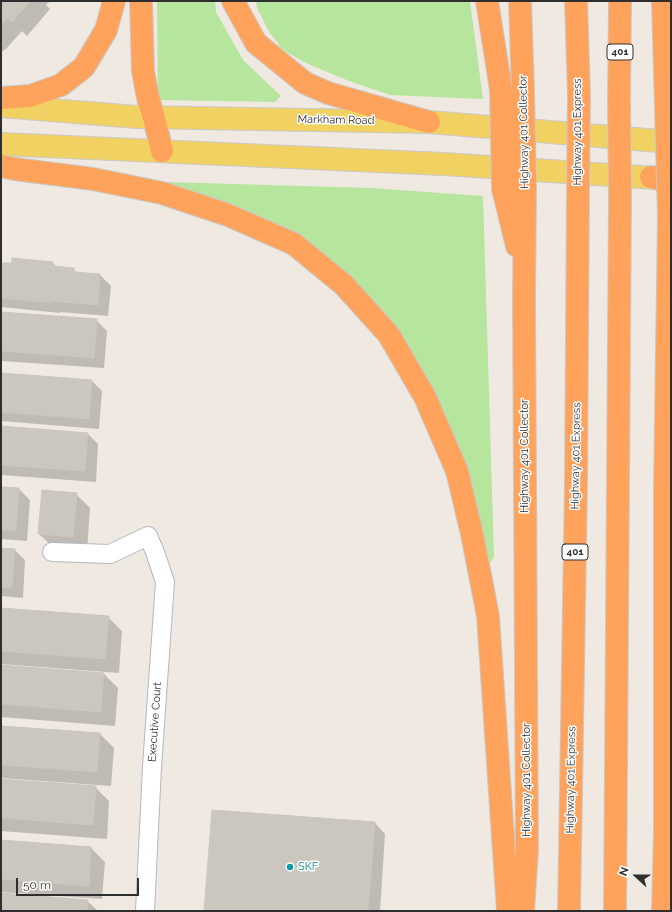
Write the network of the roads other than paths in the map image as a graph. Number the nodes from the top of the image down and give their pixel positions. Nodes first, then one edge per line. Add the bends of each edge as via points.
1 (114, 1) edge
2 (141, 1) edge
3 (233, 1) edge
4 (487, 1) edge
5 (520, 1) edge
6 (576, 1) edge
7 (620, 1) edge
8 (663, 1) edge
9 (1, 98) edge
10 (1, 106) edge
11 (154, 118) junction
12 (429, 122) junction
13 (671, 142) edge
14 (1, 144) edge
15 (162, 151) junction
16 (1, 166) edge
17 (664, 179) edge
18 (524, 276) junction
19 (52, 552) dead end
20 (145, 911) edge
21 (508, 911) edge
22 (523, 911) edge
23 (569, 911) edge
24 (616, 911) edge
25 (663, 911) edge

1 - 9 highway via 106,30 84,67 61,85 30,96
2 - 11 highway via 143,71
3 - 12 highway via 256,43 305,83 328,93
4 - 18 highway, bridge via 501,90 503,188
5 - 18 highway, Highway 401 Collector, bridge via 525,188
6 - 23 highway, Highway 401 Express / 401, bridge via 579,95
7 - 24 highway, 401, bridge
8 - 25 highway, bridge via 669,216
10 - 11 main road, Markham Road
11 - 12 main road, Markham Road
11 - 15 highway
12 - 13 main road, Markham Road
14 - 15 main road
15 - 17 main road via 444,164
16 - 21 highway via 93,179 162,193 228,215 294,244 344,285 389,335 425,397 457,470 472,534 488,616
18 - 22 highway, Highway 401 Collector via 527,850
19 - 20 street, Executive Court via 110,554 148,536 165,582

